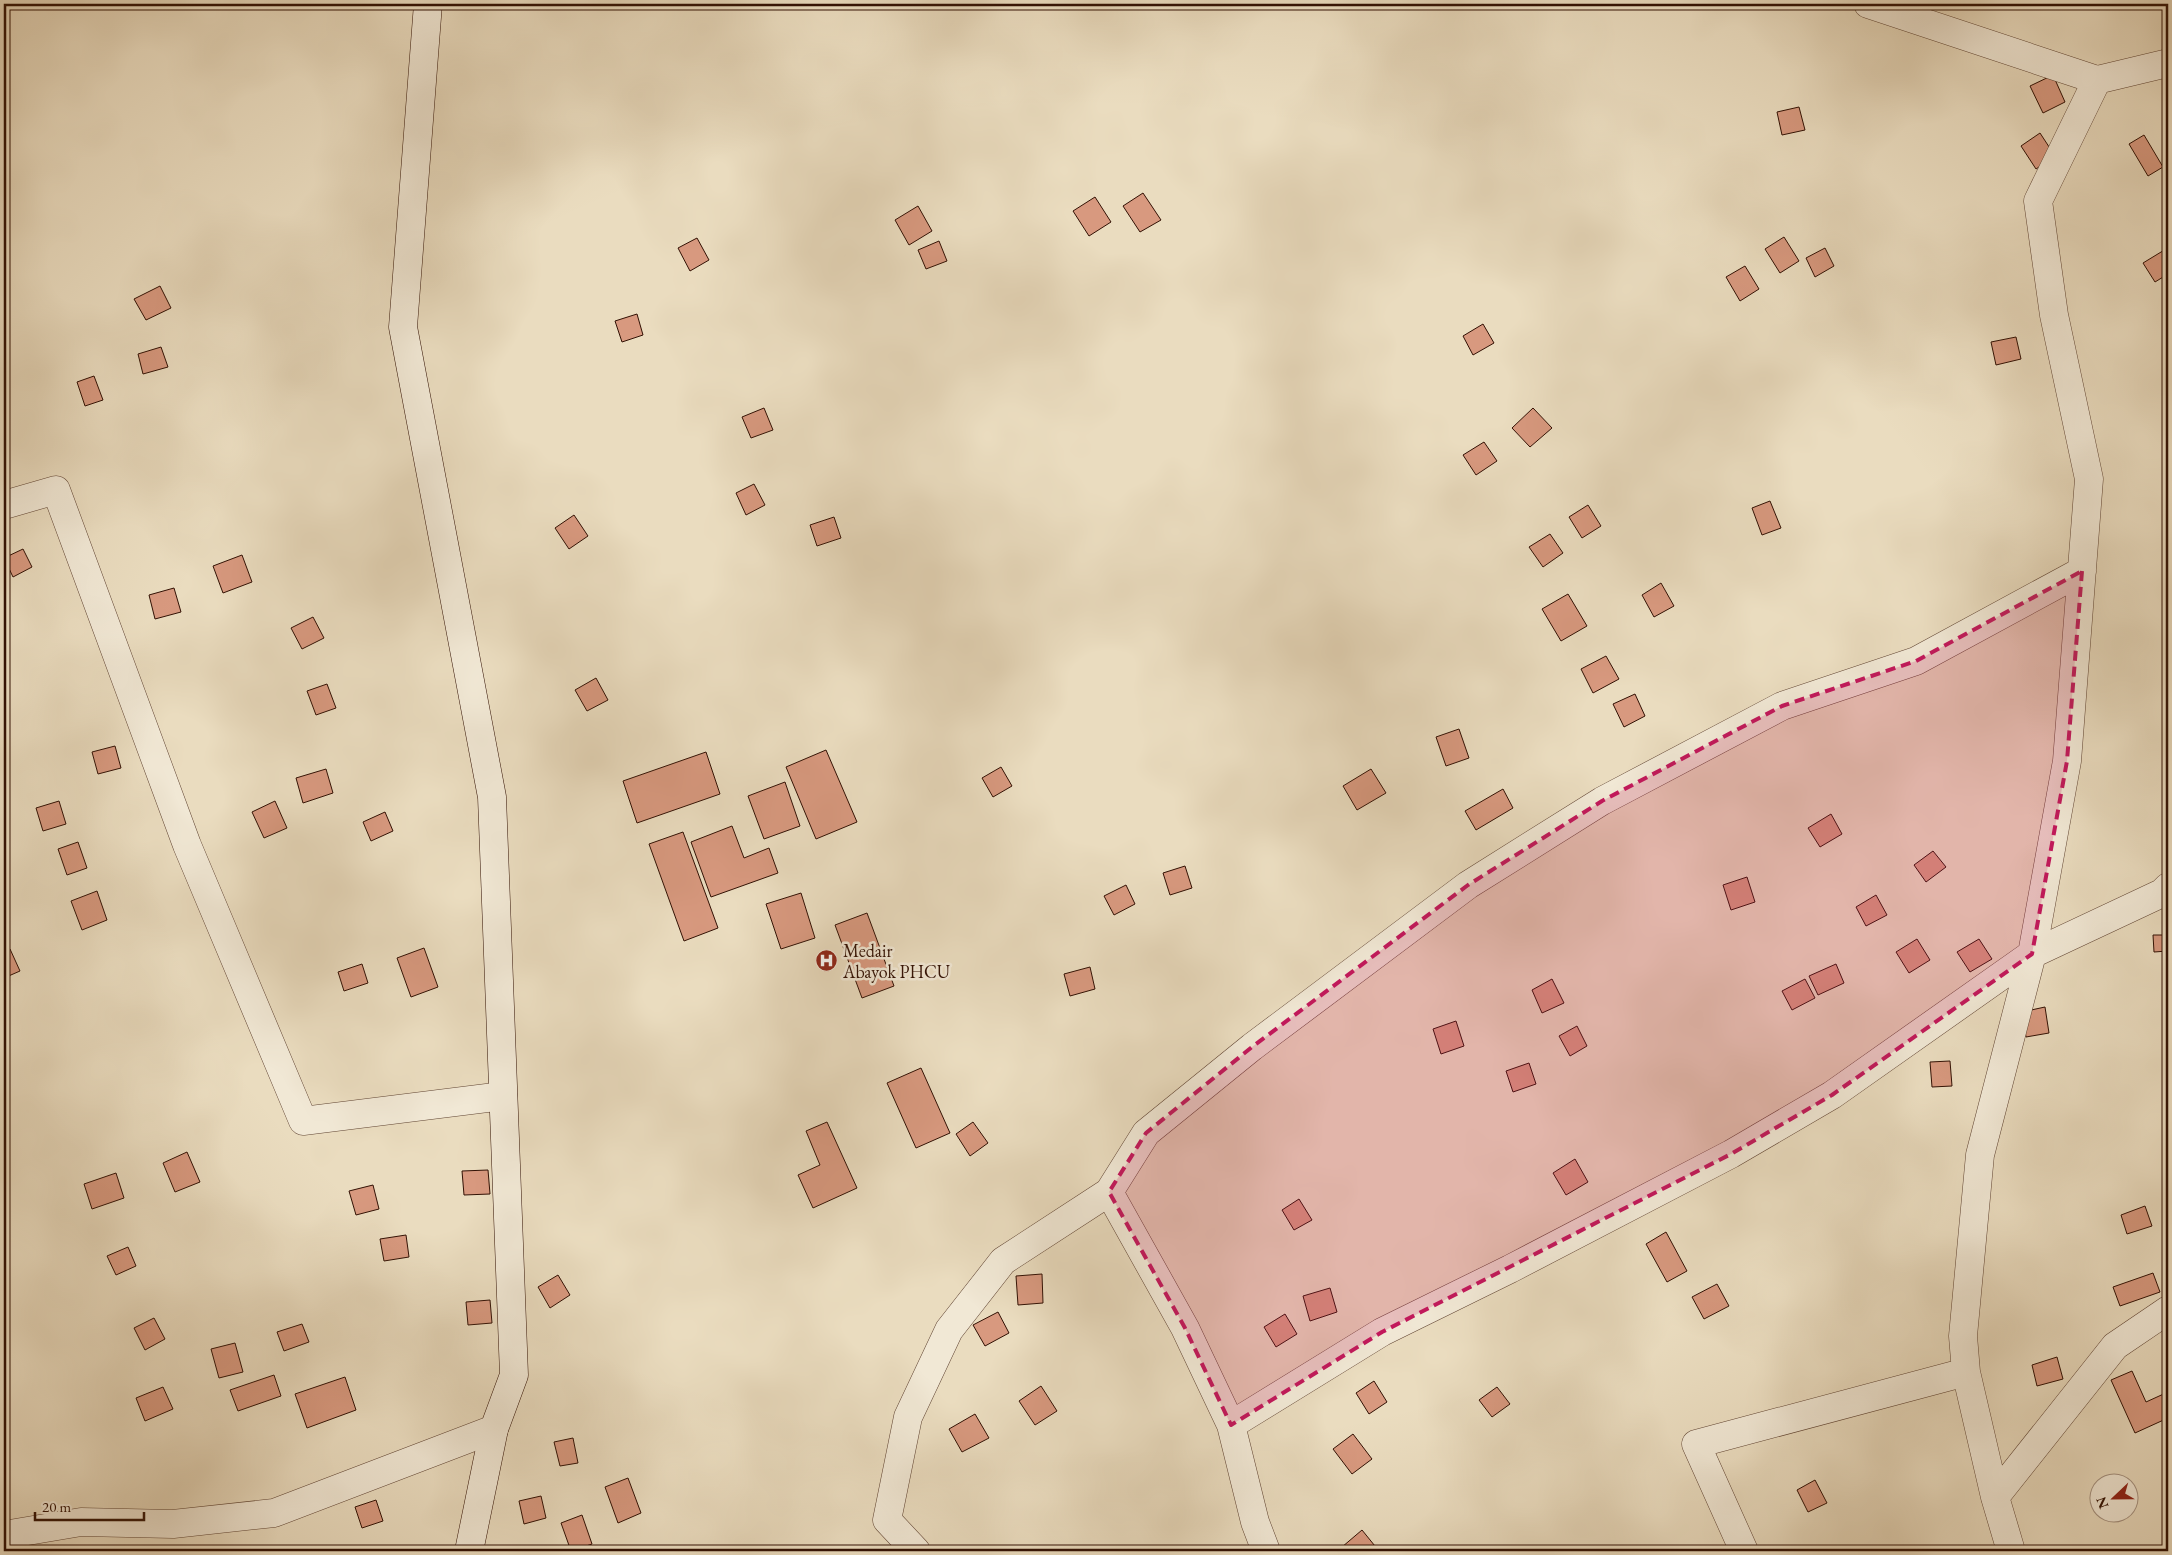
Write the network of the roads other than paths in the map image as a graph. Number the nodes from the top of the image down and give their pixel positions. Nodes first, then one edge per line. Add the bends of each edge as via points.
1 (428, 4) edge
2 (1868, 4) edge
3 (2168, 63) edge
4 (2098, 80) junction
5 (4, 505) edge
6 (2082, 571) junction
7 (2168, 887) edge
8 (2032, 954) junction
9 (502, 1096) junction
10 (1108, 1192) junction
11 (2168, 1310) edge
12 (1966, 1372) junction
13 (1231, 1425) junction
14 (494, 1429) junction
15 (1995, 1496) junction
16 (4, 1535) edge
17 (469, 1551) edge
18 (916, 1551) edge
19 (1266, 1551) edge
20 (1744, 1551) edge
21 (2011, 1551) edge

1 - 9 street via 402,327 492,796
2 - 4 street
3 - 4 street
4 - 6 street via 2038,201 2054,314 2089,478
5 - 9 street via 56,490 187,845 303,1121
6 - 8 street via 2067,761
6 - 10 street via 1916,661 1782,706 1602,802 1468,885 1252,1047 1146,1133
7 - 8 street via 2162,893
8 - 12 street via 1980,1155 1963,1336
8 - 13 street via 1832,1094 1731,1154 1382,1332
9 - 14 street via 514,1375
10 - 13 street via 1185,1328
10 - 18 street via 1003,1262 949,1330 908,1417 887,1520
11 - 15 street via 2115,1346
12 - 15 street
12 - 20 street via 1696,1444
13 - 19 street via 1255,1522
14 - 16 street via 274,1513 173,1524 81,1522
14 - 17 street
15 - 21 street

